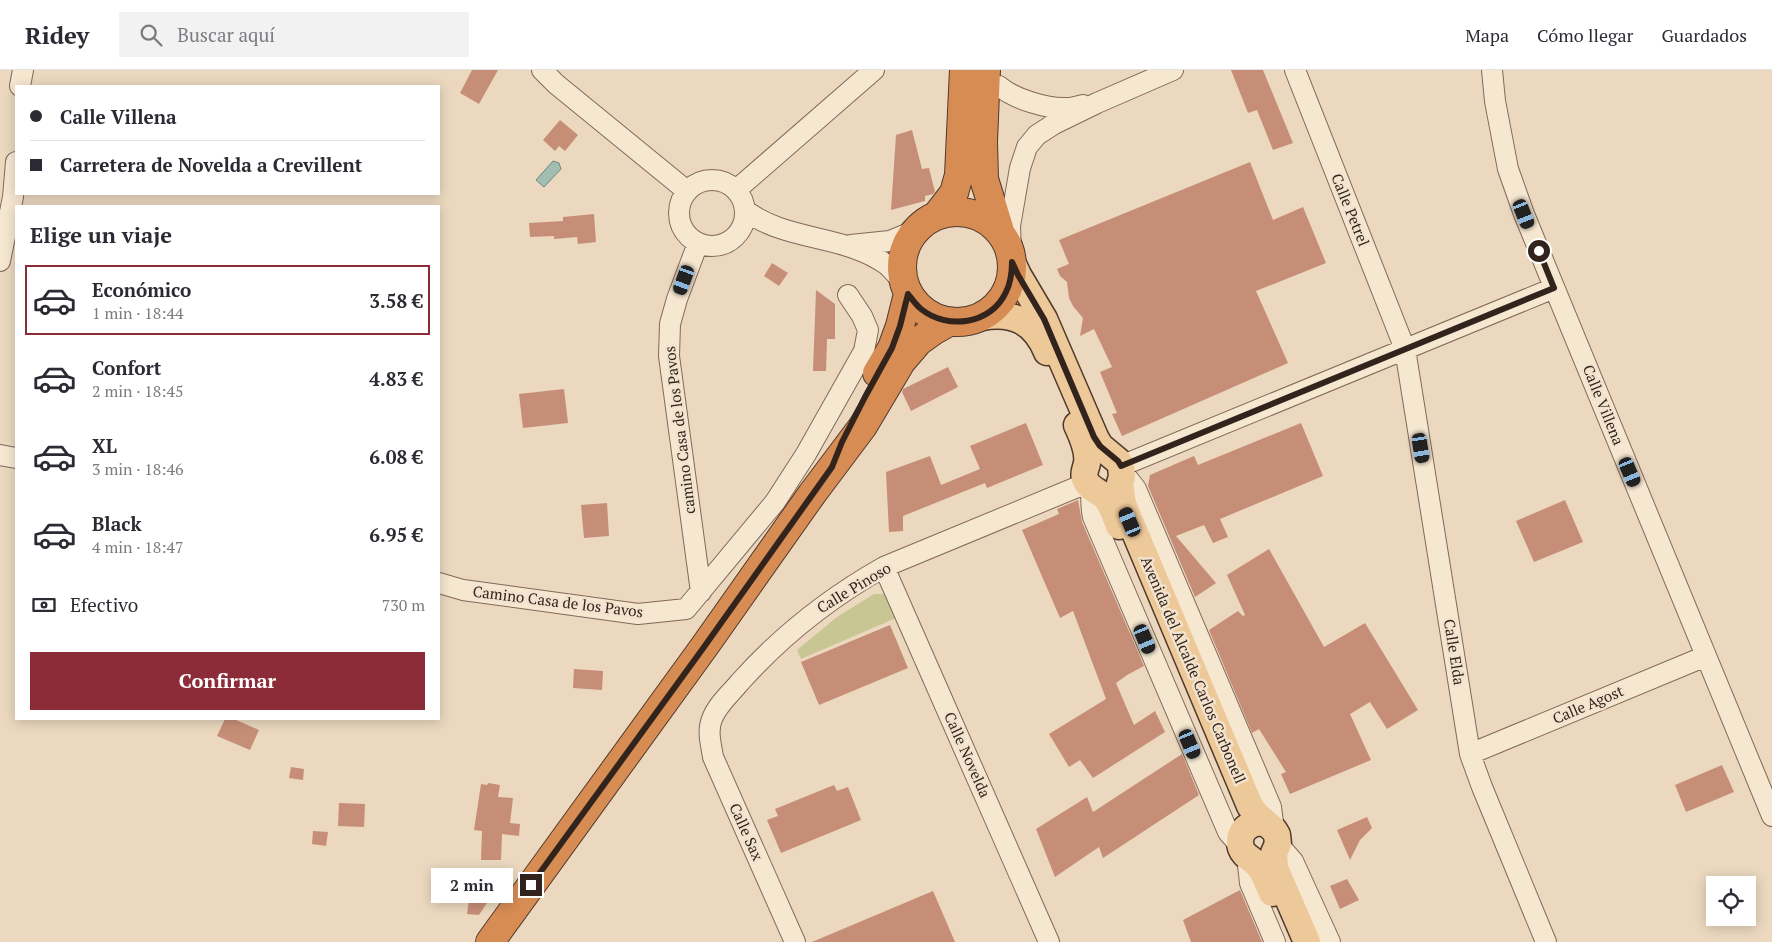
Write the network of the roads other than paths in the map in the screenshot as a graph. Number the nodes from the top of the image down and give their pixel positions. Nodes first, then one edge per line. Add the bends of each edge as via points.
1 (23, 70) edge
2 (542, 70) edge
3 (874, 70) edge
4 (964, 70) edge
5 (1174, 70) edge
6 (1295, 70) edge
7 (1492, 70) edge
8 (993, 78) edge
9 (20, 85) edge
10 (1098, 103) junction
11 (15, 174) edge
12 (736, 190) junction
13 (687, 191) junction
14 (745, 210) junction
15 (936, 215) junction
16 (778, 228) junction
17 (740, 231) junction
18 (912, 232) junction
19 (698, 243) junction
20 (840, 245) junction
21 (1008, 248) junction
22 (0, 261) edge
23 (906, 288) junction
24 (1554, 288) junction
25 (848, 295) dead end
26 (982, 317) junction
27 (949, 322) junction
28 (1405, 350) junction
29 (0, 455) edge
30 (15, 458) edge
31 (832, 467) junction
32 (1104, 475) junction
33 (884, 567) junction
34 (440, 583) edge
35 (700, 592) junction
36 (1706, 656) junction
37 (712, 719) joint
38 (1470, 754) junction
39 (1772, 816) edge
40 (1259, 843) junction
41 (1041, 940) edge
42 (490, 942) edge
43 (795, 942) edge
44 (1275, 942) edge
45 (1293, 942) edge
46 (1308, 942) edge
47 (1330, 942) edge
48 (1546, 942) edge

1 - 9 street
2 - 13 street
3 - 12 street
4 - 15 highway via 959,175 954,193
5 - 10 street
6 - 28 street, Calle Petrel
7 - 24 street, Calle Villena via 1494,101 1508,169
8 - 10 street via 1007,92 1052,107
8 - 21 highway via 983,142 984,179
10 - 21 street via 1036,135 1027,147 1020,168
11 - 22 street
12 - 13 street via 717,180 706,180
12 - 14 street
13 - 19 street via 678,213 681,226
14 - 16 street via 758,220
14 - 17 street
15 - 18 highway
15 - 21 highway via 952,212 978,216
16 - 17 street
16 - 20 street
17 - 19 street via 721,245
18 - 20 street via 890,241
18 - 23 highway via 901,264
19 - 35 street, camino Casa de los Pavos via 670,324 669,356
20 - 23 street via 873,256 889,266
21 - 26 highway via 1012,278 1006,294
21 - 32 main road, Avenida del Alcalde Carlos Carbonell via 1018,275 1044,319 1100,446
23 - 27 highway via 919,308
23 - 31 highway via 900,326 892,348
24 - 28 street, Calle Pinoso
24 - 36 street, Calle Villena
25 - 35 street, Camino Casa de los Pavos via 868,330 864,351 775,502
26 - 27 highway via 966,322
26 - 32 main road, Avenida del Alcalde Carlos Carbonell via 1012,316 1028,324 1038,334 1084,442
27 - 31 highway via 919,341 901,362 863,426
28 - 32 street, Calle Pinoso
28 - 38 street, Calle Elda
29 - 30 street
31 - 42 highway
32 - 33 street, Calle Pinoso
32 - 40 main road, Avenida del Alcalde Carlos Carbonell via 1106,498 1239,809
33 - 37 street, Calle Pinoso via 811,614 781,639 724,700
33 - 41 street, Calle Novelda
34 - 35 street, Camino Casa de los Pavos via 463,590 638,614 686,609
36 - 38 street, Calle Agost
36 - 39 street, Calle Villena
37 - 43 street, Calle Sax via 709,737 713,756
38 - 48 street, Calle Elda
40 - 44 street via 1250,883
40 - 45 main road, Avenida del Alcalde Carlos Carbonell via 1259,866
40 - 46 main road, Avenida del Alcalde Carlos Carbonell via 1275,868
40 - 47 street via 1294,861

